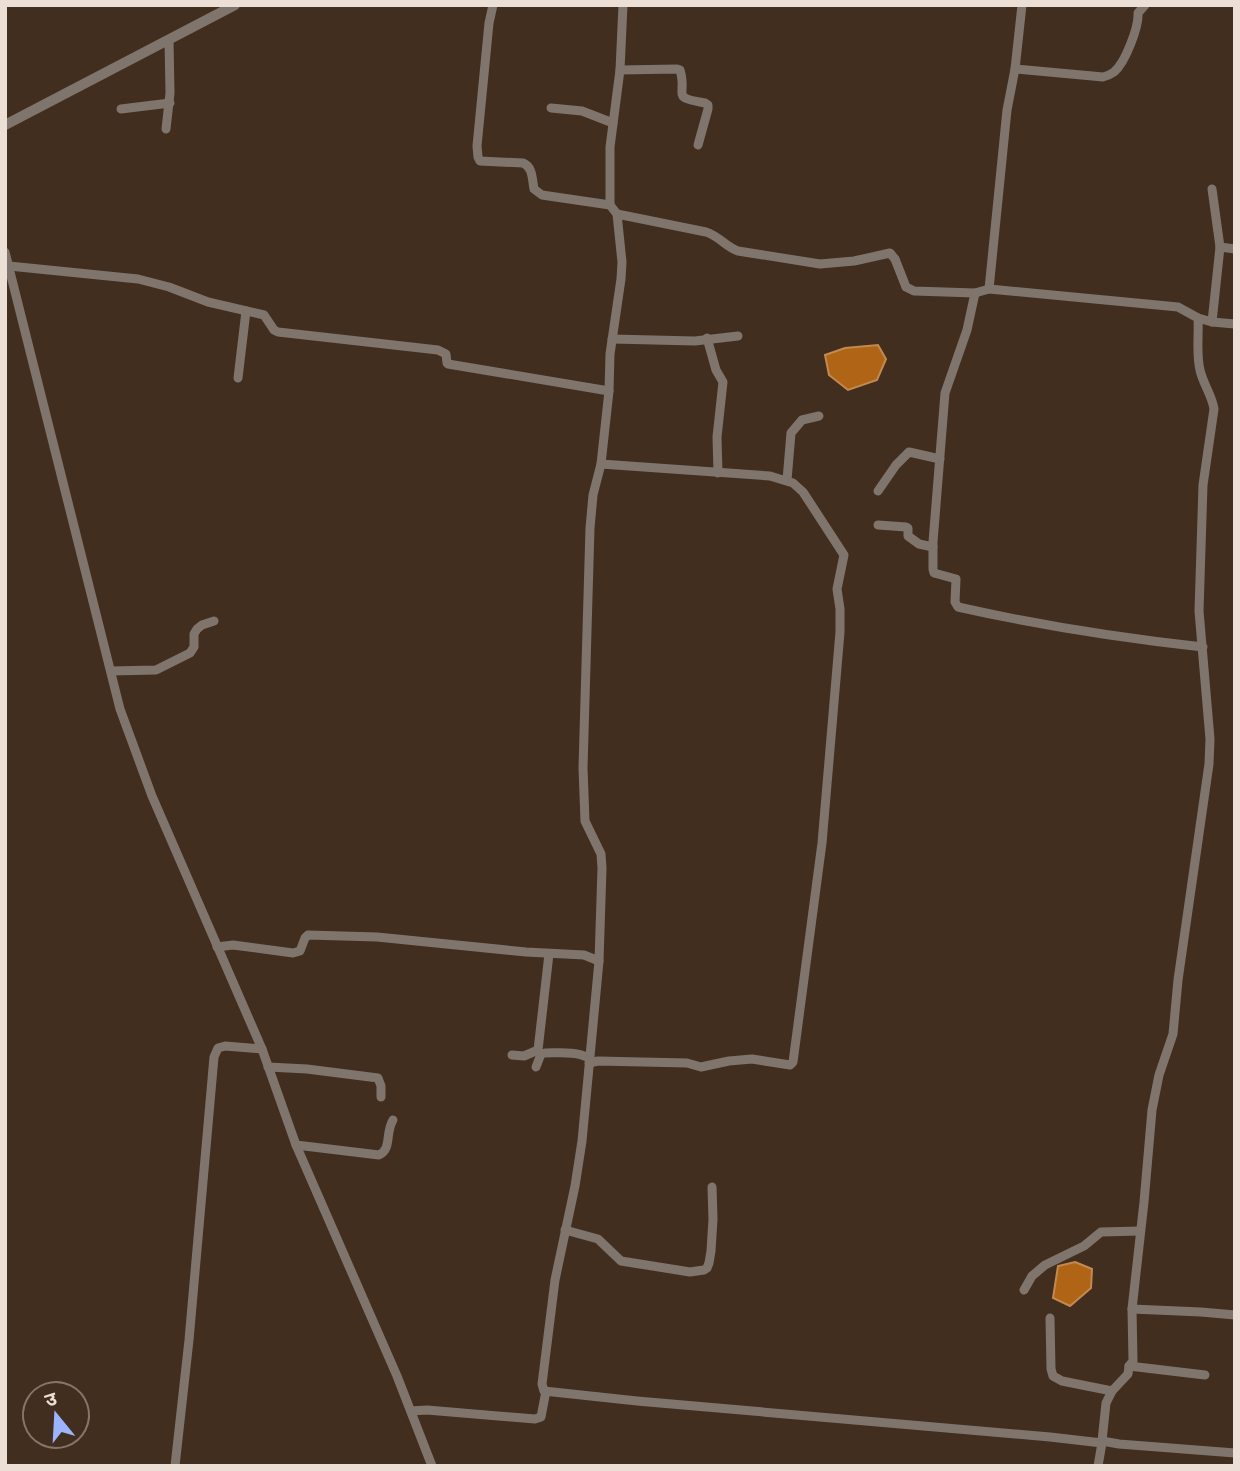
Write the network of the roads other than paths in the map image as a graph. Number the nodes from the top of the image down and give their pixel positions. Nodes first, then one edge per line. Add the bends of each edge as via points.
1 (235, 5) edge
2 (493, 5) edge
3 (623, 5) edge
4 (1022, 5) edge
5 (1145, 5) edge
6 (169, 40) junction
7 (1015, 69) junction
8 (620, 70) junction
9 (170, 103) junction
10 (551, 108) dead end
11 (121, 109) dead end
12 (613, 123) junction
13 (5, 125) edge
14 (166, 129) dead end
15 (698, 145) dead end
16 (1212, 189) dead end
17 (610, 205) junction
18 (617, 214) junction
19 (1220, 247) junction
20 (1235, 249) edge
21 (5, 252) edge
22 (9, 266) junction
23 (989, 289) junction
24 (975, 293) junction
25 (246, 311) junction
26 (1198, 318) junction
27 (1212, 322) junction
28 (1235, 324) edge
29 (738, 336) dead end
30 (708, 338) junction
31 (612, 339) junction
32 (238, 378) dead end
33 (609, 391) junction
34 (819, 416) dead end
35 (940, 459) junction
36 (601, 464) junction
37 (718, 474) junction
38 (787, 480) junction
39 (878, 491) dead end
40 (878, 525) dead end
41 (933, 547) junction
42 (214, 621) dead end
43 (1203, 647) junction
44 (111, 671) junction
45 (217, 947) junction
46 (549, 954) junction
47 (598, 961) junction
48 (262, 1049) junction
49 (512, 1055) dead end
50 (589, 1060) junction
51 (268, 1067) junction
52 (536, 1067) dead end
53 (381, 1097) dead end
54 (393, 1120) dead end
55 (296, 1145) junction
56 (712, 1186) dead end
57 (565, 1230) junction
58 (1140, 1231) junction
59 (1024, 1290) dead end
60 (1132, 1309) junction
61 (1235, 1315) edge
62 (1049, 1318) dead end
63 (1129, 1366) junction
64 (1205, 1375) dead end
65 (546, 1391) junction
66 (1112, 1391) junction
67 (411, 1411) junction
68 (1102, 1442) junction
69 (1235, 1453) edge
70 (175, 1466) edge
71 (432, 1466) edge
72 (1098, 1466) edge

1 - 6 street
2 - 17 street via 477,146 480,161 527,165 534,189 542,195
3 - 8 street
4 - 7 street
5 - 7 street via 1119,66 1109,75
6 - 9 street
6 - 13 street
7 - 23 street
8 - 12 street
8 - 15 street via 680,70 683,98 708,105
9 - 11 street
9 - 14 street
10 - 12 street via 582,111
12 - 17 street
16 - 19 street
17 - 18 street
18 - 24 street via 706,232 738,251 820,264 890,253 909,290
18 - 31 street via 622,262
19 - 20 street
19 - 27 street
21 - 22 street
22 - 25 street via 138,279
22 - 44 street
23 - 24 street
23 - 26 street via 1178,307
24 - 35 street via 945,393
25 - 32 street
25 - 33 street via 264,315 278,332 438,350 446,354 449,364
26 - 27 street
26 - 43 street via 1199,365 1214,409 1203,485 1199,611
27 - 28 street
29 - 30 street
30 - 31 street
30 - 37 street via 723,386
31 - 33 street
33 - 36 street
34 - 38 street via 802,420 791,433
35 - 39 street via 909,452
35 - 41 street
36 - 37 street
36 - 47 street via 590,528 582,749 585,821 601,854
37 - 38 street
38 - 50 street via 803,492 845,558 838,589 840,632 822,843 793,1062 752,1059 701,1067
40 - 41 street via 908,528 908,536
41 - 43 street via 934,573 957,580 958,607
42 - 44 street via 197,629 190,653 156,670
43 - 58 street via 1209,764 1173,1034 1152,1110
44 - 45 street via 152,796
45 - 46 street via 296,952 310,935 377,936
45 - 48 street
46 - 47 street via 584,955
46 - 49 street via 538,1050
47 - 50 street
48 - 51 street
48 - 70 street via 225,1046 218,1048 214,1057
50 - 52 street via 587,1055 545,1053
50 - 57 street via 582,1141
51 - 53 street via 378,1078
51 - 55 street
54 - 55 street via 386,1149 379,1155
55 - 67 street
56 - 57 street via 711,1251 704,1270 621,1261 598,1239
57 - 65 street via 542,1384
58 - 59 street via 1101,1232 1045,1265
58 - 60 street
60 - 61 street
60 - 63 street via 1133,1361
62 - 66 street via 1053,1376
63 - 64 street
63 - 66 street via 1128,1374
65 - 67 street via 541,1417 535,1419
65 - 68 street
66 - 68 street via 1106,1403
67 - 71 street
68 - 69 street
68 - 72 street

